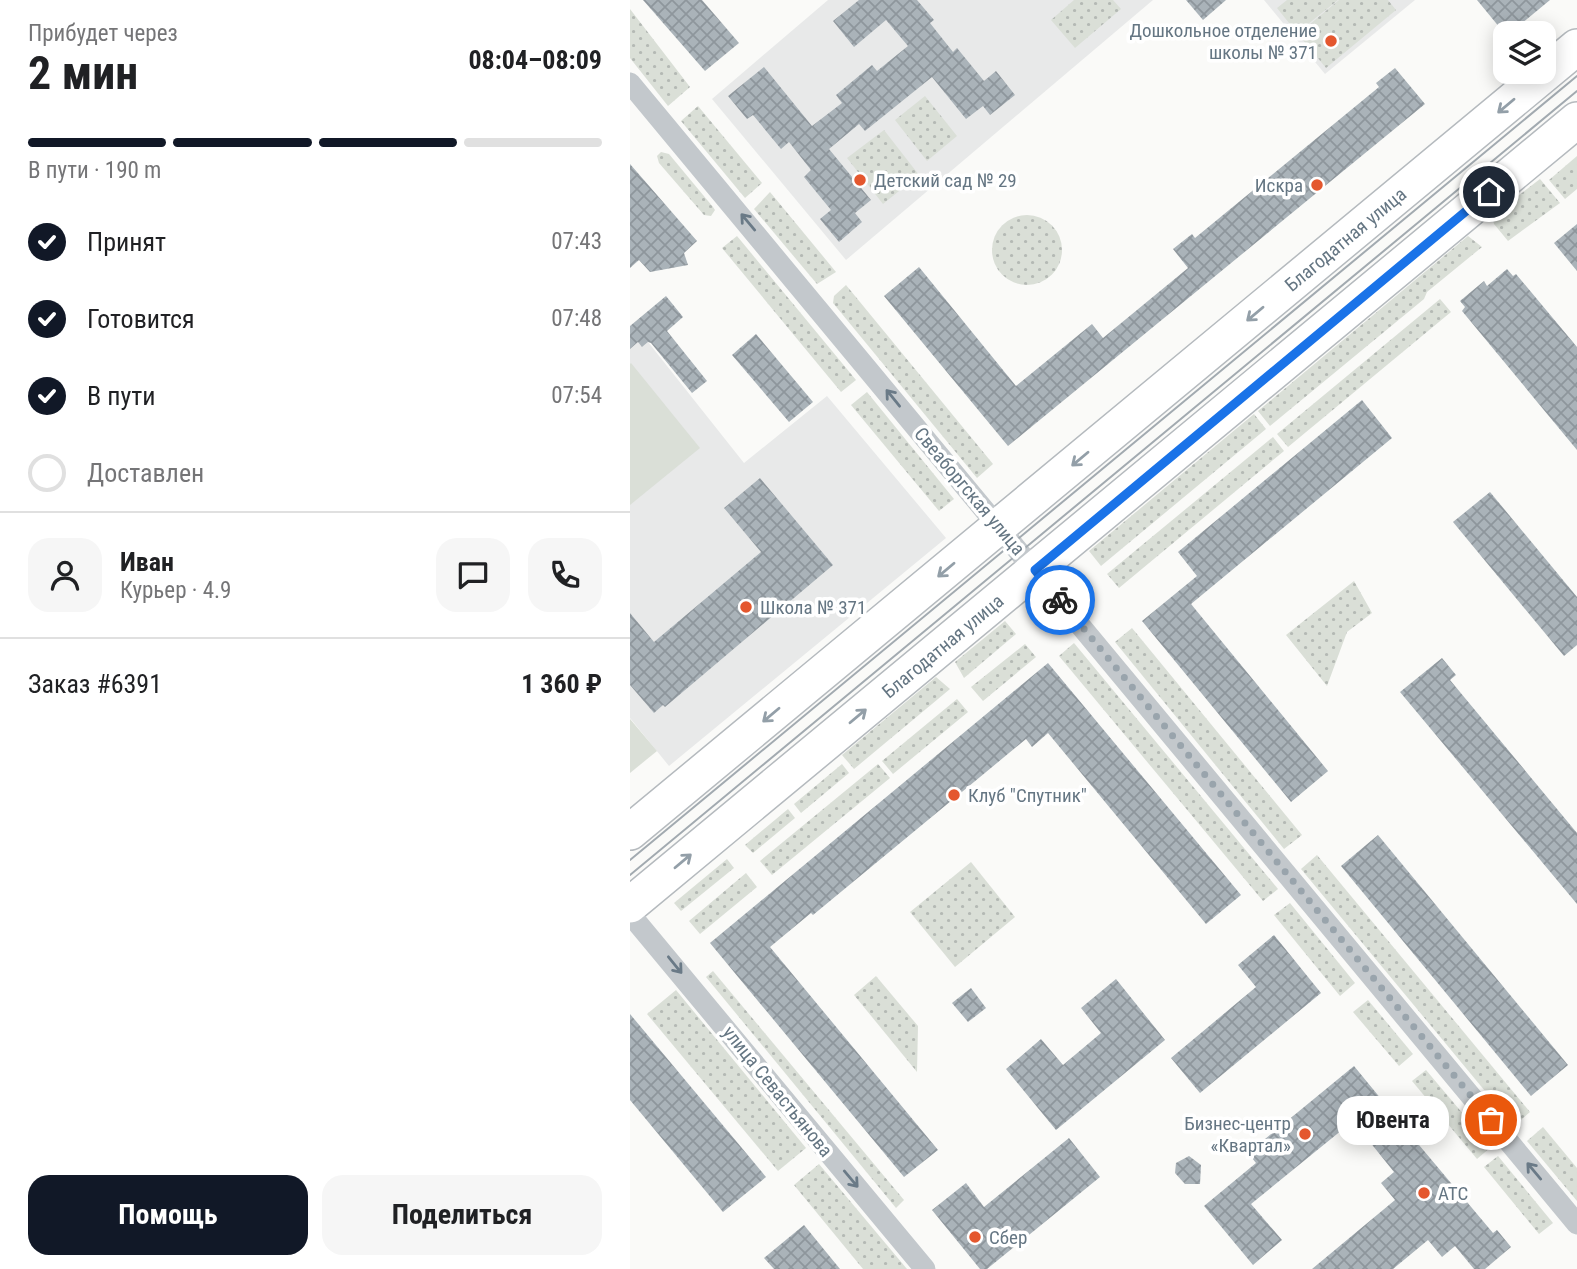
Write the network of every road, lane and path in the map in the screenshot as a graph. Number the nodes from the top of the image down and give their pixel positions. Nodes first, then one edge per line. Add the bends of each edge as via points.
1 (1577, 47) edge
2 (630, 83) edge
3 (1577, 120) edge
4 (999, 526) junction
5 (1035, 570) junction
6 (630, 832) edge
7 (630, 905) edge
8 (630, 914) edge
9 (1577, 1224) edge
10 (925, 1269) edge

1 -> 4 main road, Благодатная улица
4 -> 2 street, Свеаборгская улица
3 - 5 main road, Благодатная улица
4 - 5 street, Свеаборгская улица
4 -> 6 main road, Благодатная улица
7 -> 5 main road, Благодатная улица
9 -> 5 street, Свеаборгская улица
8 -> 10 street, улица Севастьянова

